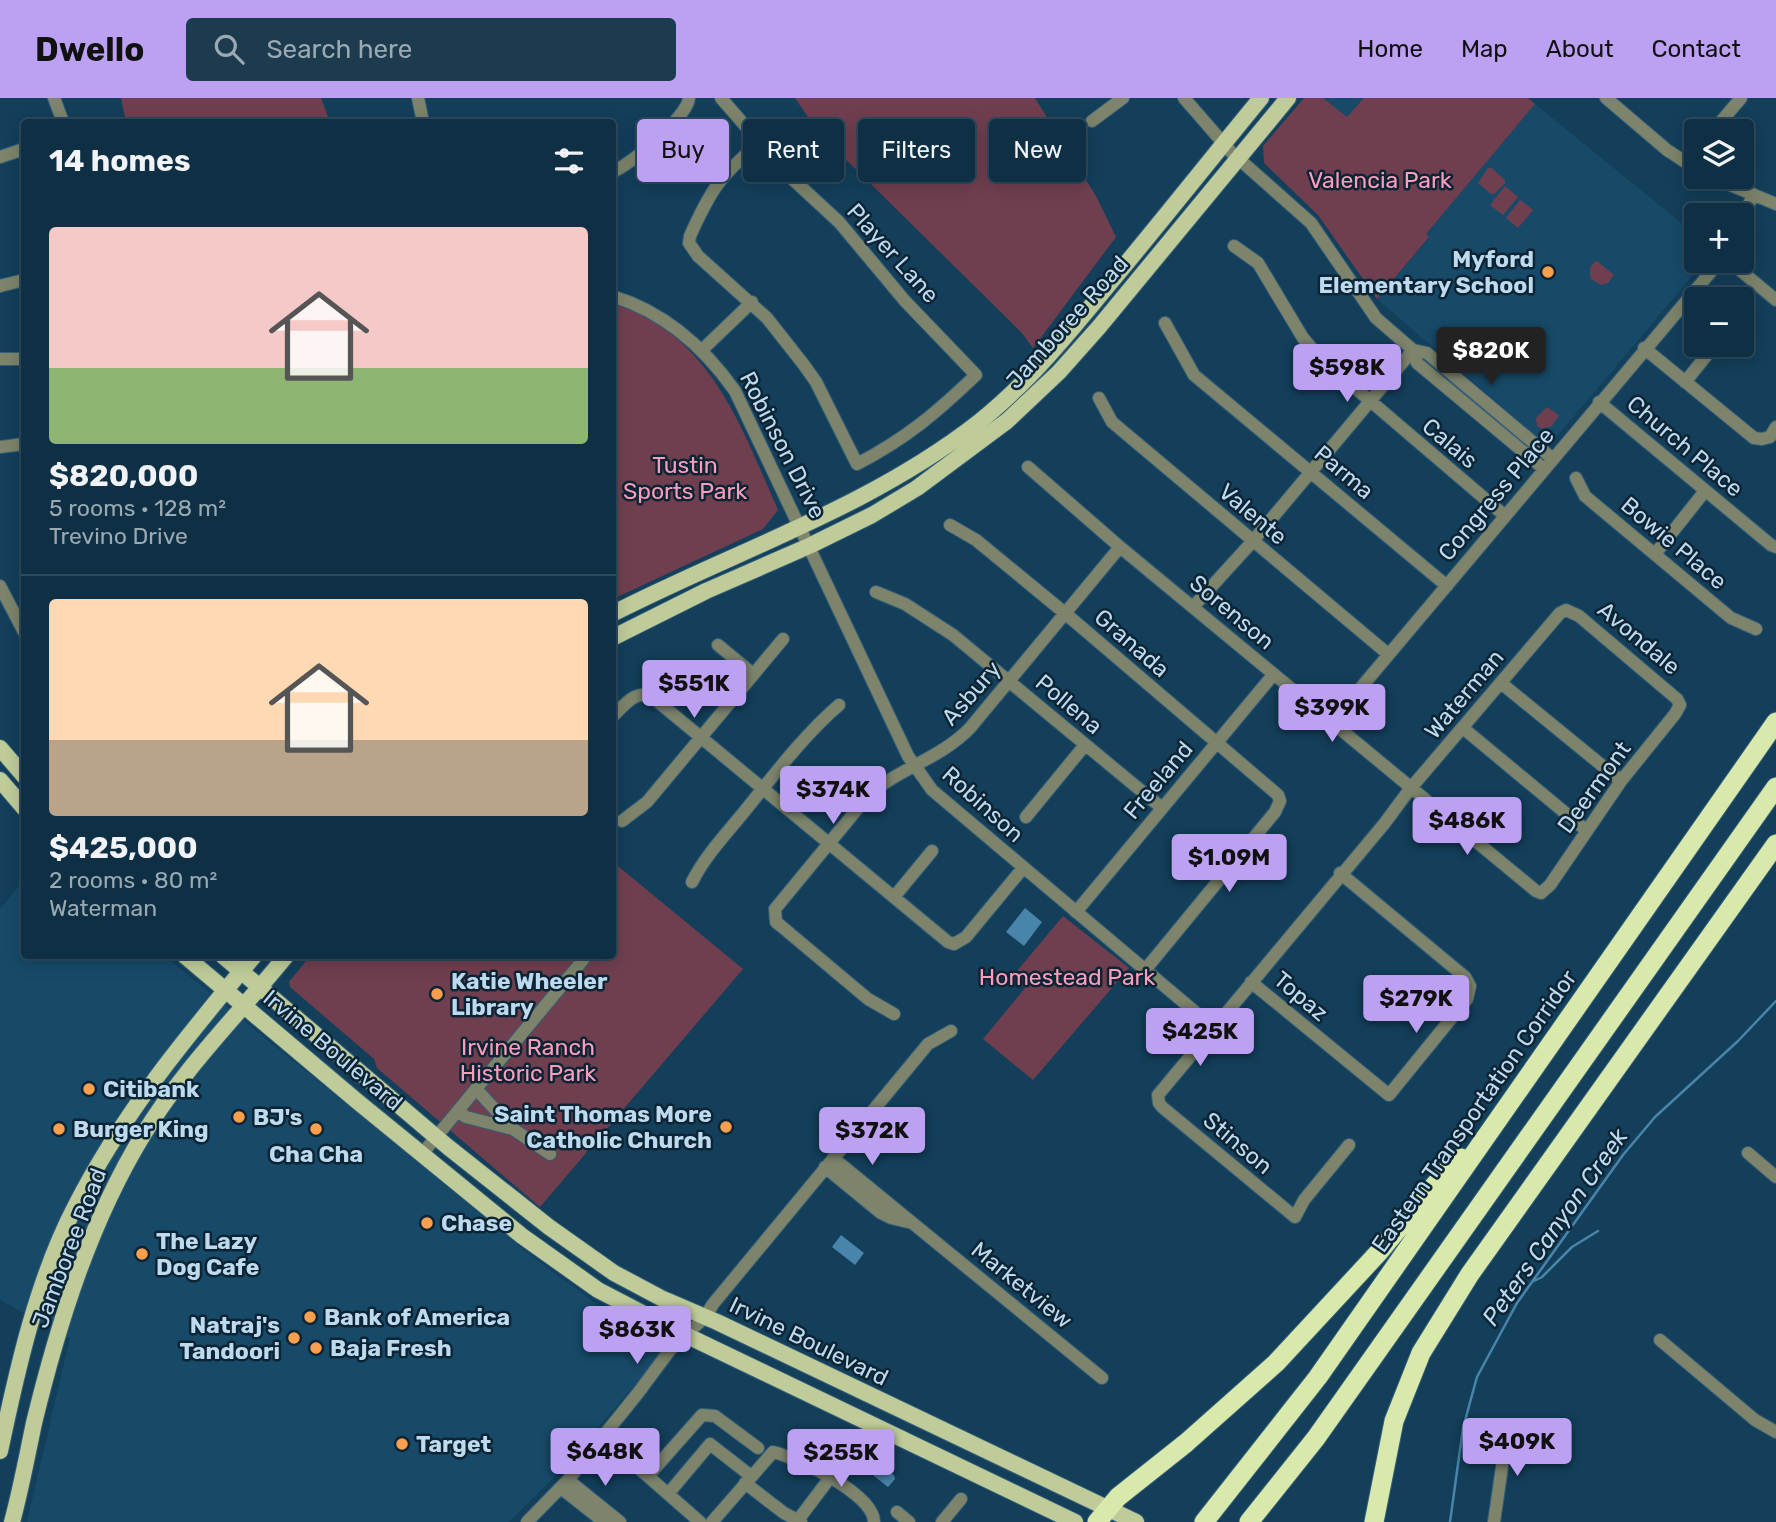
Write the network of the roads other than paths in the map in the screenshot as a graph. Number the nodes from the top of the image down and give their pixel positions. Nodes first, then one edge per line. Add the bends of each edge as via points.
1 (54, 98) edge
2 (418, 98) edge
3 (689, 98) edge
4 (721, 98) edge
5 (1123, 98) edge
6 (1184, 98) edge
7 (1261, 98) edge
8 (1287, 98) edge
9 (1741, 98) edge
10 (1612, 100) edge
11 (62, 119) edge
12 (422, 119) edge
13 (1723, 119) edge
14 (1092, 121) dead end
15 (743, 123) edge
16 (1223, 144) junction
17 (21, 150) edge
18 (0, 157) edge
19 (743, 157) edge
20 (1238, 158) junction
21 (1684, 159) edge
22 (616, 170) edge
23 (796, 182) edge
24 (1741, 189) edge
25 (1754, 194) junction
26 (1750, 203) edge
27 (1776, 204) edge
28 (1234, 246) dead end
29 (1710, 273) edge
30 (1743, 273) edge
31 (21, 281) edge
32 (0, 286) edge
33 (616, 298) edge
34 (1776, 300) edge
35 (752, 302) junction
36 (1166, 323) dead end
37 (1644, 348) junction
38 (1413, 350) junction
39 (702, 351) junction
40 (1705, 357) edge
41 (0, 359) edge
42 (21, 359) edge
43 (1685, 382) junction
44 (1098, 398) dead end
45 (1369, 402) junction
46 (1600, 402) junction
47 (1776, 427) edge
48 (21, 444) edge
49 (0, 447) edge
50 (1548, 464) junction
51 (1028, 467) dead end
52 (1311, 471) junction
53 (1576, 478) dead end
54 (1705, 491) junction
55 (1504, 515) junction
56 (950, 525) dead end
57 (801, 526) junction
58 (1252, 541) junction
59 (809, 546) junction
60 (1120, 547) junction
61 (1776, 547) edge
62 (1655, 554) junction
63 (0, 586) edge
64 (1447, 586) junction
65 (876, 593) dead end
66 (1193, 607) junction
67 (1566, 610) joint
68 (616, 612) edge
69 (1066, 614) junction
70 (21, 626) edge
71 (1756, 629) dead end
72 (616, 636) edge
73 (783, 639) dead end
74 (718, 645) dead end
75 (1388, 654) junction
76 (753, 674) junction
77 (1273, 675) junction
78 (1009, 681) junction
79 (1501, 682) junction
80 (839, 705) dead end
81 (1680, 705) joint
82 (616, 713) edge
83 (1332, 722) junction
84 (1776, 722) edge
85 (1463, 728) junction
86 (701, 737) junction
87 (1216, 743) junction
88 (1085, 745) junction
89 (0, 748) edge
90 (915, 766) junction
91 (21, 772) edge
92 (0, 780) edge
93 (1621, 781) junction
94 (1776, 787) edge
95 (764, 788) junction
96 (1410, 789) junction
97 (21, 804) edge
98 (1162, 808) junction
99 (1026, 817) dead end
100 (622, 821) dead end
101 (1587, 831) junction
102 (828, 844) junction
103 (1776, 844) edge
104 (932, 851) dead end
105 (1023, 868) junction
106 (1340, 873) junction
107 (692, 882) dead end
108 (1541, 893) joint
109 (894, 897) junction
110 (1076, 912) junction
111 (189, 959) edge
112 (226, 959) edge
113 (252, 959) edge
114 (284, 959) edge
115 (583, 960) dead end
116 (1145, 970) junction
117 (241, 972) junction
118 (1251, 982) junction
119 (260, 988) junction
120 (225, 990) junction
121 (245, 1006) junction
122 (894, 1014) dead end
123 (1213, 1027) junction
124 (951, 1031) dead end
125 (477, 1090) junction
126 (1158, 1099) joint
127 (459, 1112) junction
128 (513, 1129) junction
129 (1490, 1131) junction
130 (436, 1138) junction
131 (1349, 1145) dead end
132 (1748, 1153) dead end
133 (422, 1154) junction
134 (550, 1154) dead end
135 (829, 1163) junction
136 (1776, 1177) edge
137 (705, 1317) junction
138 (685, 1335) junction
139 (1660, 1340) dead end
140 (1102, 1378) dead end
141 (1514, 1426) dead end
142 (1774, 1426) edge
143 (849, 1437) dead end
144 (758, 1448) dead end
145 (0, 1451) edge
146 (619, 1451) dead end
147 (648, 1476) junction
148 (829, 1477) junction
149 (748, 1479) junction
150 (564, 1484) junction
151 (668, 1494) junction
152 (961, 1499) dead end
153 (897, 1511) dead end
154 (1102, 1515) edge
155 (780, 1518) edge
156 (799, 1521) edge
157 (12, 1522) edge
158 (527, 1522) edge
159 (604, 1522) edge
160 (620, 1522) edge
161 (700, 1522) edge
162 (712, 1522) edge
163 (874, 1522) edge
164 (909, 1522) edge
165 (942, 1522) edge
166 (1075, 1522) edge
167 (1136, 1522) edge
168 (1204, 1522) edge
169 (1249, 1522) edge
170 (1374, 1522) edge
171 (1494, 1522) edge

1 - 11 street
2 - 12 street
3 - 22 street via 685,110 639,157
4 - 15 street, Player Lane
5 - 14 street
6 - 16 street
7 - 16 main road, Jamboree Road
8 - 20 main road, Jamboree Road
9 - 13 street
10 - 21 street via 1667,150
16 - 20 street
16 - 57 main road, Jamboree Road via 1059,344 979,421 912,469
17 - 18 street
19 - 35 street via 714,187 689,243
20 - 38 street via 1311,223 1366,306
20 - 59 main road, Jamboree Road via 1099,327 1007,421 917,488
23 - 35 street, Player Lane via 839,222 905,301 976,374 932,417 857,464 816,382
24 - 25 street
25 - 26 street
25 - 27 street
28 - 45 street, Calais via 1262,268 1310,347
29 - 37 street, Congress Place
30 - 34 street
31 - 32 street
33 - 39 street, Robinson Drive via 676,327
35 - 39 street
36 - 52 street, Parma via 1194,374
37 - 43 street
37 - 46 street, Congress Place
38 - 45 street
38 - 50 street via 1427,353
39 - 57 street, Robinson Drive via 735,390
40 - 43 street
41 - 42 street
43 - 47 street via 1754,438 1770,437
44 - 58 street, Valente via 1112,422
45 - 52 street
45 - 55 street, Calais
46 - 50 street, Congress Place
46 - 54 street, Church Place
48 - 49 street
50 - 55 street, Congress Place
51 - 60 street, Sorenson
52 - 58 street
52 - 64 street, Parma
53 - 62 street, Bowie Place via 1585,496
54 - 61 street, Church Place
54 - 62 street
55 - 64 street, Congress Place
56 - 69 street, Granada via 976,540
57 - 59 street, Robinson Drive
57 - 68 main road, Jamboree Road
58 - 66 street
58 - 75 street, Valente
59 - 72 main road, Jamboree Road
59 - 90 street, Robinson
60 - 66 street, Sorenson
60 - 69 street, Asbury
62 - 71 street, Bowie Place via 1731,618
63 - 70 street
64 - 75 street, Congress Place
65 - 78 street, Pollena via 928,617
66 - 77 street, Sorenson
67 - 79 street, Waterman
67 - 81 street, Avondale via 1579,616
69 - 78 street, Asbury
69 - 87 street, Granada
73 - 76 street
74 - 76 street
75 - 83 street, Congress Place
76 - 86 street
77 - 83 street, Sorenson
77 - 87 street, Freeland
78 - 88 street, Pollena
78 - 90 street, Asbury via 959,740
79 - 85 street, Waterman
79 - 93 street
80 - 95 street via 816,724
81 - 93 street, Deermont
82 - 86 street via 640,694 651,696
83 - 96 street, Sorenson
84 - 129 highway, Eastern Transportation Corridor
85 - 96 street, Waterman
85 - 101 street
86 - 95 street
86 - 100 street via 647,802
87 - 98 street, Freeland
87 - 116 street, Granada via 1280,801
88 - 98 street, Pollena
88 - 99 street
89 - 91 main road
90 - 102 street, Asbury via 867,796
90 - 105 street, Robinson via 932,790
92 - 97 main road
93 - 101 street, Deermont
94 - 169 highway via 1316,1438
95 - 102 street
95 - 107 street
96 - 106 street, Waterman
96 - 108 street, Sorenson
98 - 110 street, Freeland
101 - 108 street, Deermont
102 - 109 street
102 - 122 street, Asbury via 775,909 776,922 868,999
103 - 170 highway via 1470,1274 1421,1353 1394,1421
104 - 109 street
105 - 109 street via 966,937 954,943 942,939
105 - 110 street, Robinson
106 - 118 street, Waterman
106 - 118 street, Topaz via 1465,977 1470,986 1467,999 1389,1095
110 - 116 street, Robinson
111 - 120 main road, Irvine Boulevard
112 - 117 main road, Irvine Boulevard
113 - 117 main road, Jamboree Road
114 - 119 main road, Jamboree Road
115 - 125 street
116 - 123 street, Robinson
117 - 119 main road, Irvine Boulevard
117 - 120 main road, Jamboree Road
118 - 123 street, Waterman
119 - 121 main road, Jamboree Road
119 - 130 main road, Irvine Boulevard
120 - 121 main road, Irvine Boulevard
120 - 145 main road, Jamboree Road via 135,1106 74,1209 27,1335
121 - 133 main road, Irvine Boulevard
121 - 157 main road, Jamboree Road via 180,1080 123,1168 64,1316
123 - 126 street, Waterman
124 - 135 street via 928,1044
125 - 127 street
125 - 128 street
126 - 131 street, Stinson via 1161,1107 1295,1217
127 - 128 street
127 - 130 street
128 - 134 street
129 - 154 highway via 1448,1169 1276,1363
129 - 168 highway, Eastern Transportation Corridor via 1318,1377
130 - 133 street
130 - 137 main road, Irvine Boulevard via 614,1273
132 - 136 street
133 - 138 main road, Irvine Boulevard via 597,1290
135 - 137 street
135 - 140 street, Marketview via 915,1224
137 - 138 street
137 - 154 main road, Irvine Boulevard
138 - 150 street
138 - 166 main road, Irvine Boulevard
139 - 142 street via 1755,1420
141 - 171 street via 1501,1444 1504,1453
143 - 148 street
144 - 147 street via 715,1416 702,1415
146 - 147 street
147 - 151 street
148 - 149 street via 773,1452
148 - 156 street
148 - 163 street via 871,1508
149 - 151 street via 710,1444
149 - 155 street
149 - 162 street
150 - 158 street
150 - 159 street
150 - 160 street
151 - 161 street
152 - 165 street
153 - 164 street
154 - 167 main road, Irvine Boulevard
155 - 156 street

